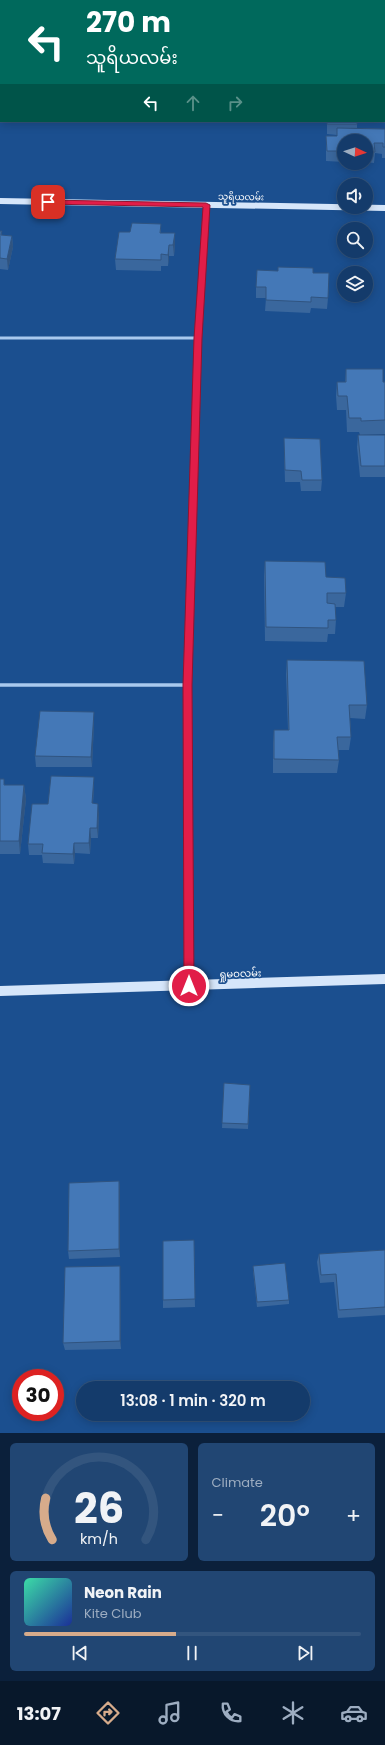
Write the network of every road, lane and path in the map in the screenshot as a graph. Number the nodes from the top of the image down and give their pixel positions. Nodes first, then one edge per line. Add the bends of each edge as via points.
1 (0, 201) edge
2 (206, 205) junction
3 (385, 208) edge
4 (0, 338) edge
5 (198, 338) junction
6 (0, 685) edge
7 (188, 685) junction
8 (385, 979) edge
9 (189, 986) junction
10 (0, 991) edge

1 - 2 street, သူရိယလမ်း
2 - 3 street, သူရိယလမ်း
2 - 5 street
4 - 5 street
5 - 7 street
6 - 7 street
7 - 9 street
8 - 9 street, ရှုမဝလမ်း
9 - 10 street, ရှုမဝလမ်း

